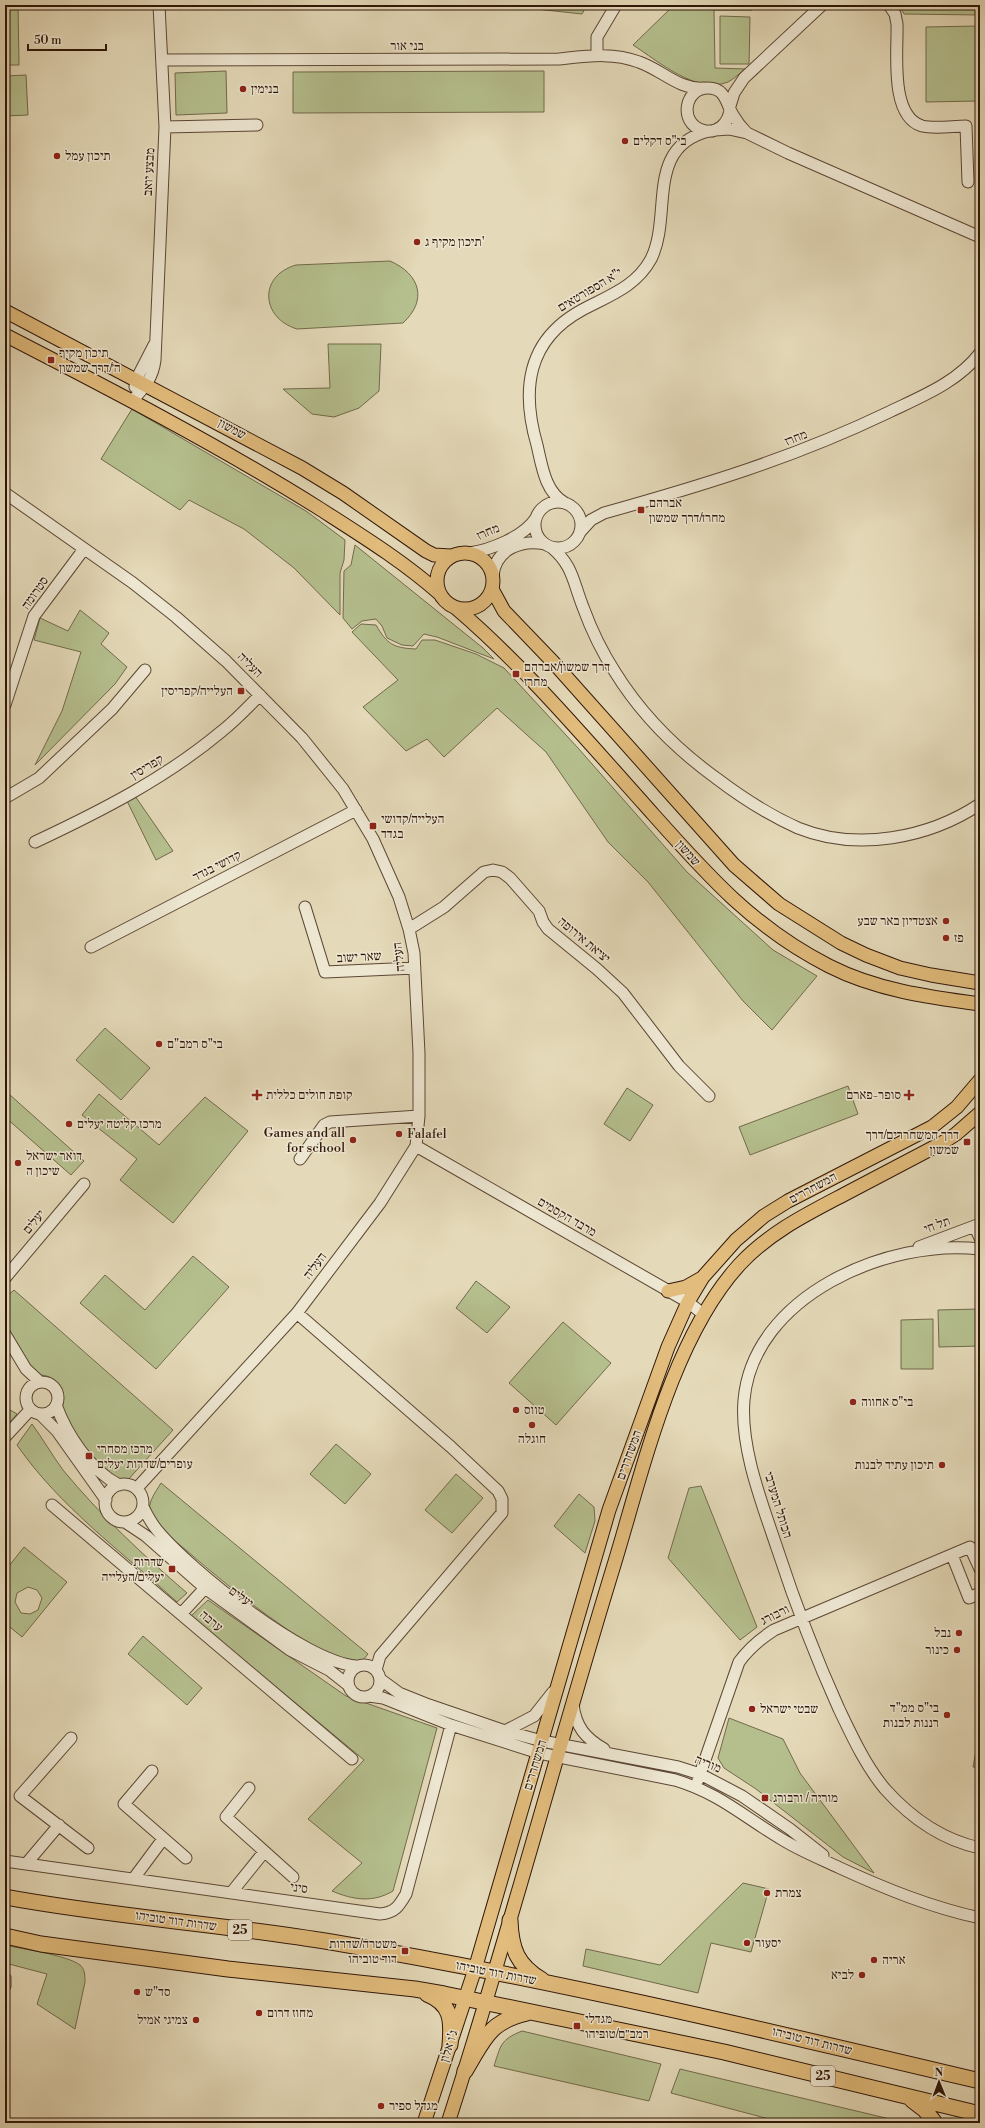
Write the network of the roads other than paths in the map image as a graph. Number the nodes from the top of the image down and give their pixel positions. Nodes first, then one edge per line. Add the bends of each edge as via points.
1 (159, 5) edge
2 (616, 5) edge
3 (822, 5) edge
4 (889, 5) edge
5 (597, 55) junction
6 (162, 60) junction
7 (744, 78) junction
8 (674, 81) junction
9 (708, 88) junction
10 (730, 108) junction
11 (687, 110) junction
12 (257, 125) dead end
13 (165, 127) junction
14 (712, 131) junction
15 (747, 133) junction
16 (681, 146) junction
17 (968, 182) dead end
18 (980, 236) edge
19 (5, 311) edge
20 (5, 335) edge
21 (980, 353) edge
22 (142, 382) junction
23 (132, 401) junction
24 (547, 482) junction
25 (5, 493) edge
26 (570, 506) junction
27 (604, 512) junction
28 (539, 514) junction
29 (579, 535) junction
30 (548, 545) junction
31 (84, 549) junction
32 (469, 553) junction
33 (451, 556) junction
34 (571, 569) junction
35 (493, 576) junction
36 (492, 589) junction
37 (440, 594) junction
38 (456, 608) junction
39 (145, 670) dead end
40 (260, 695) junction
41 (5, 705) edge
42 (5, 798) edge
43 (980, 804) edge
44 (356, 810) junction
45 (35, 842) dead end
46 (305, 907) dead end
47 (410, 929) junction
48 (91, 947) dead end
49 (415, 968) junction
50 (977, 982) edge
51 (963, 1001) junction
52 (980, 1004) edge
53 (980, 1010) edge
54 (980, 1080) edge
55 (709, 1096) dead end
56 (980, 1113) edge
57 (419, 1116) junction
58 (416, 1146) junction
59 (300, 1159) dead end
60 (84, 1184) dead end
61 (977, 1225) edge
62 (980, 1238) edge
63 (980, 1249) edge
64 (903, 1252) junction
65 (703, 1277) junction
66 (5, 1278) edge
67 (668, 1291) junction
68 (688, 1302) junction
69 (297, 1313) junction
70 (704, 1314) junction
71 (5, 1334) edge
72 (5, 1345) edge
73 (40, 1382) junction
74 (27, 1391) junction
75 (56, 1405) junction
76 (36, 1412) junction
77 (5, 1437) edge
78 (119, 1485) junction
79 (137, 1488) junction
80 (106, 1500) junction
81 (52, 1505) dead end
82 (143, 1506) junction
83 (124, 1522) junction
84 (952, 1555) junction
85 (980, 1570) edge
86 (205, 1588) junction
87 (980, 1592) edge
88 (181, 1614) junction
89 (800, 1618) junction
90 (356, 1666) junction
91 (378, 1675) junction
92 (559, 1684) junction
93 (348, 1685) junction
94 (369, 1696) junction
95 (572, 1702) junction
96 (451, 1725) junction
97 (505, 1731) junction
98 (71, 1738) dead end
99 (540, 1747) junction
100 (558, 1750) junction
101 (611, 1754) junction
102 (352, 1759) dead end
103 (152, 1771) dead end
104 (700, 1774) junction
105 (695, 1786) junction
106 (249, 1788) dead end
107 (59, 1825) junction
108 (163, 1838) junction
109 (88, 1848) dead end
110 (980, 1848) edge
111 (264, 1852) junction
112 (186, 1858) dead end
113 (5, 1861) edge
114 (26, 1864) junction
115 (840, 1868) junction
116 (293, 1877) dead end
117 (134, 1878) junction
118 (231, 1893) junction
119 (5, 1897) edge
120 (980, 1918) edge
121 (510, 1920) junction
122 (5, 1936) edge
123 (475, 1968) junction
124 (496, 1973) junction
125 (5, 1978) edge
126 (547, 1983) junction
127 (5, 1986) edge
128 (414, 1989) junction
129 (465, 1999) junction
130 (487, 2003) junction
131 (530, 2012) junction
132 (450, 2045) junction
133 (465, 2071) junction
134 (980, 2082) edge
135 (908, 2097) junction
136 (980, 2114) edge
137 (980, 2119) edge
138 (424, 2123) edge
139 (448, 2123) edge
140 (935, 2123) edge
141 (976, 2123) edge

1 - 6 street, מבצע יואב
2 - 5 street via 597,37
3 - 7 street
4 - 17 street via 895,14 897,24 901,105 910,118 921,125 966,126
5 - 6 street, בני אור via 552,59
5 - 8 street, בני אור via 622,57 639,62
6 - 13 street, מבצע יואב
7 - 9 street via 732,85
7 - 10 street via 734,93
8 - 9 street via 691,88
8 - 11 street via 683,93
9 - 10 street via 723,94
9 - 11 street via 693,95
10 - 14 street via 726,122
10 - 15 street
11 - 14 street via 693,125 702,130
11 - 16 street via 686,133
12 - 13 street
13 - 22 street, מבצע יואב via 154,369
14 - 15 street via 729,129
14 - 16 street via 691,138
15 - 18 street
16 - 24 street, י"א הספורטאים via 670,161 666,174 661,226 649,262 626,287 560,324 550,334 535,359 529,391 529,411
19 - 22 main road, שמשון
20 - 23 main road, שמשון
21 - 27 street, מחרז via 962,372 932,392 820,444 721,480
22 - 23 street, מבצע יואב
22 - 33 main road, שמשון via 302,468 343,493 422,549 434,555
23 - 37 main road, שמשון via 290,490 402,564
24 - 26 street via 555,495
24 - 28 street via 547,497
25 - 31 street, העליה
26 - 27 street, מחרז via 589,512
26 - 28 street via 554,502
26 - 29 street via 581,521
27 - 29 street, מחרז via 591,520
28 - 30 street via 536,533
28 - 32 street, מחרז via 526,529 491,548
29 - 30 street via 566,547
29 - 34 street via 573,551
30 - 34 street via 562,556
30 - 35 street, מחרז via 529,542 512,547 495,565
31 - 40 street, העליה via 176,617
31 - 41 street, סטרומה via 34,616
32 - 33 main road
32 - 35 main road via 484,561
33 - 37 main road via 444,561 438,572 437,586
34 - 43 street via 583,607 598,641 614,672 633,699 654,724 700,766 724,785 777,818 825,835 852,839 880,839 937,826 965,814
35 - 36 main road
36 - 38 main road via 478,606 470,609
36 - 50 main road, שמשון via 504,611 553,662 734,865 779,904 841,943 866,955 900,968
37 - 38 main road
38 - 51 main road, שמשון via 528,675 715,884 763,926 829,966 868,982 906,993
39 - 42 street via 112,709 39,778
40 - 44 street, העליה via 302,738 343,789
40 - 45 street, קפריסין via 222,731 176,766 90,816
44 - 47 street, העליה via 386,866
44 - 48 street, קדושי בגדד
46 - 49 street, שאר ישוב via 325,972
47 - 49 street, העליה
47 - 55 street, יציאת אירופה via 444,907 484,872 502,872 539,911 548,929 598,969 623,993 679,1066
49 - 57 street, העליה via 420,1053
51 - 52 main road, שמשון
51 - 53 main road
54 - 65 main road, המשחררים via 957,1107 932,1127 788,1201 764,1216 736,1240
56 - 70 main road, המשחררים via 942,1143 775,1232 740,1264
57 - 58 street, העליה
57 - 59 street via 330,1122 324,1125
58 - 67 street, מרבד הקסמים
58 - 69 street, העליה via 380,1203
60 - 66 street, יעלים
61 - 62 street
61 - 64 street, תל חי
63 - 64 street, הכותל המערבי via 949,1248
64 - 89 street, הכותל המערבי via 856,1268 828,1282 800,1302 779,1322 751,1368 744,1400 750,1458
65 - 67 main road via 686,1287
65 - 68 main road, המשחררים
67 - 68 street, מרבד הקסמים
68 - 70 street, מרבד הקסמים
68 - 92 main road, המשחררים via 668,1348 610,1510
69 - 79 street, העליה
69 - 91 street via 452,1447 498,1490 502,1499 502,1513 380,1656
70 - 95 main road, המשחררים via 663,1405
71 - 73 street via 26,1369
72 - 74 street via 22,1372
73 - 74 street via 32,1385
73 - 75 street via 54,1387 58,1395
74 - 76 street via 25,1401
75 - 76 street via 51,1412
75 - 78 street via 65,1426 90,1462
76 - 77 street
76 - 80 street via 58,1431
78 - 79 street via 128,1484
78 - 80 street via 110,1490
79 - 82 street via 143,1497
80 - 83 street via 105,1505 110,1515
81 - 88 street, ערבה
82 - 83 street via 138,1517
82 - 90 street, יעלים via 156,1529 170,1544 223,1590 304,1648 335,1662
83 - 86 street, יעלים via 141,1533
84 - 85 street, ורבורג via 970,1547
84 - 87 street via 969,1598
84 - 89 street, ורבורג
86 - 88 street
86 - 93 street, יעלים via 290,1650 329,1670
88 - 102 street, ערבה
89 - 104 street, ורבורג via 762,1637 739,1662
89 - 110 street, הכותל המערבי via 852,1736 866,1763 884,1788 927,1827 960,1844
90 - 91 street via 366,1665
90 - 93 street via 348,1674
91 - 94 street via 377,1690
91 - 97 street via 399,1693 429,1706
92 - 97 street via 534,1716
92 - 99 main road, המשחררים
93 - 94 street via 354,1694
94 - 96 street via 383,1698
95 - 100 main road, המשחררים
95 - 101 street via 575,1720 583,1733 592,1743
96 - 99 street
96 - 118 street, סיני via 406,1894 398,1908 388,1914 380,1914
97 - 99 street
98 - 107 street via 20,1796
99 - 100 street, מוריה
99 - 123 main road, המשחררים
100 - 101 street, מוריה
100 - 105 street, מוריה
100 - 121 main road, המשחררים
101 - 104 street, מוריה via 678,1767
103 - 108 street via 124,1804
104 - 105 street, ורבורג
104 - 115 street, מוריה via 748,1800
105 - 115 street, מוריה via 735,1807 782,1839
106 - 111 street via 226,1817
107 - 109 street
107 - 114 street
108 - 112 street
108 - 117 street
111 - 116 street
111 - 118 street
113 - 114 street, סיני
114 - 117 street, סיני
115 - 120 street, מוריה via 914,1900
117 - 118 street, סיני
119 - 123 highway, שדרות דוד טוביהו / 25 via 328,1942
121 - 124 main road, המשחררים
121 - 126 highway via 511,1940 523,1965
122 - 128 highway, 25 via 41,1944 228,1969
123 - 124 highway, שדרות דוד טוביהו / 25
123 - 129 main road, ג'ו אלון
124 - 126 highway, שדרות דוד טוביהו / 25
124 - 130 main road, ג'ו אלון
125 - 127 street
126 - 134 highway, שדרות דוד טוביהו / 25 via 731,2022
128 - 129 highway, 25
128 - 132 highway via 437,1998 444,2006 452,2024
129 - 130 highway, 25
129 - 132 main road, ג'ו אלון
130 - 131 highway, 25
130 - 133 main road, ג'ו אלון
131 - 133 highway via 513,2016 497,2024
131 - 135 highway, 25 via 717,2050
132 - 138 main road, ג'ו אלון
133 - 139 main road, ג'ו אלון
135 - 136 highway, 25
135 - 140 highway via 925,2110
137 - 141 street

